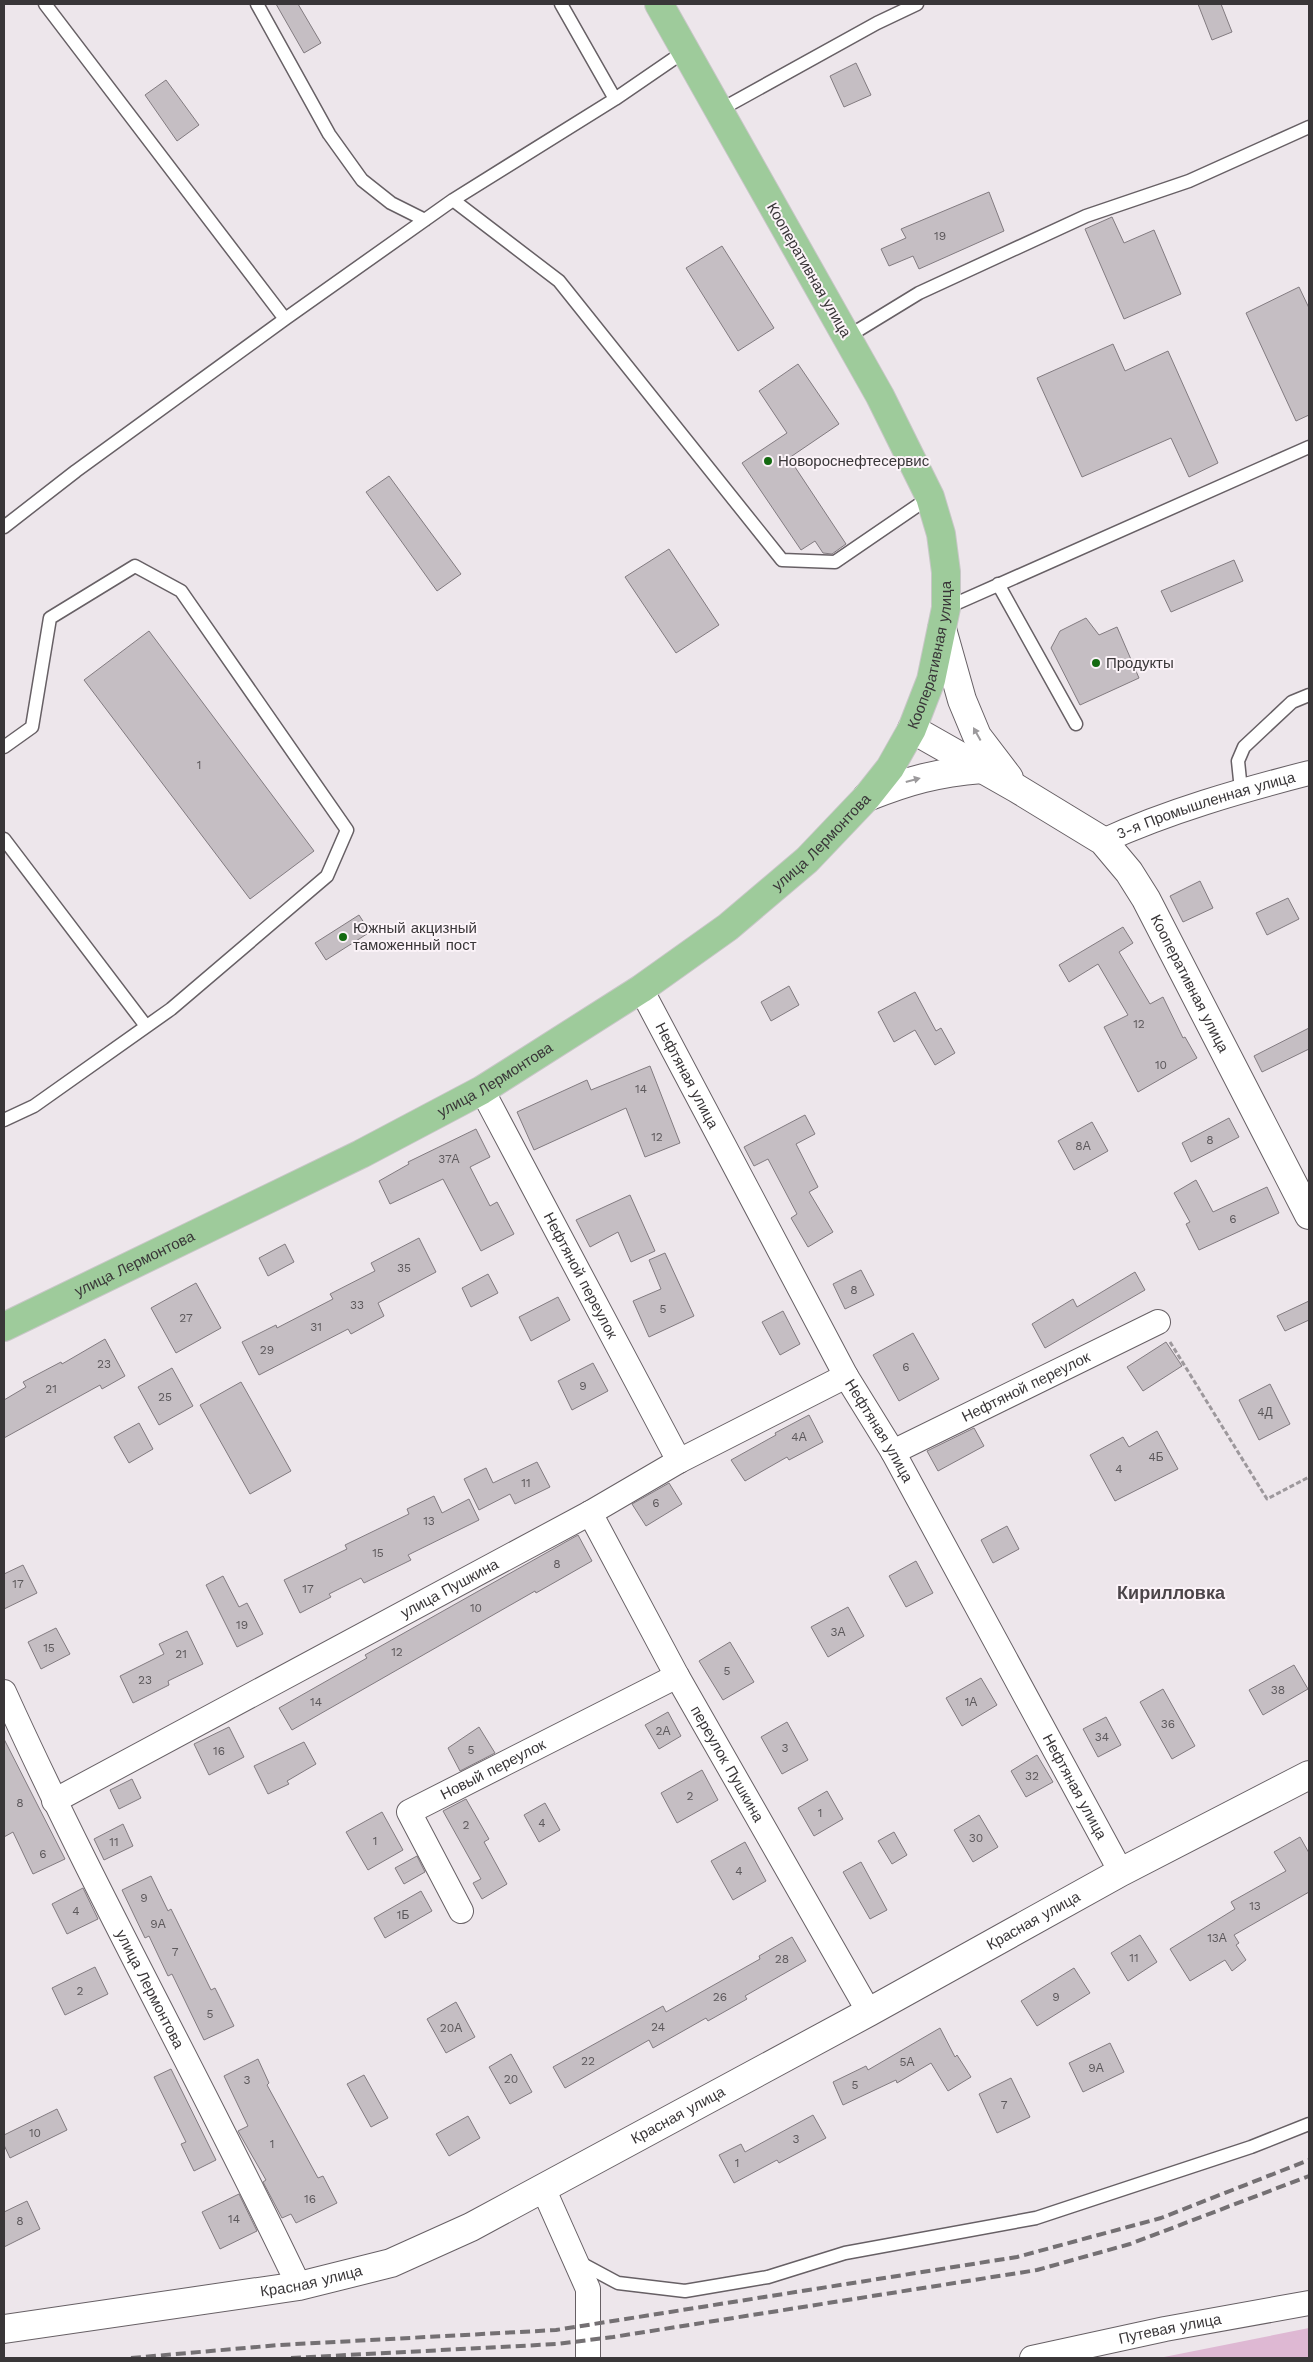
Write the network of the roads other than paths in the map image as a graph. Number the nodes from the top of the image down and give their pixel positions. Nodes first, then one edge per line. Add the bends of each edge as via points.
1 (45, 4) edge
2 (257, 4) edge
3 (561, 4) edge
4 (659, 4) edge
5 (918, 4) edge
6 (685, 51) junction
7 (615, 99) junction
8 (718, 111) junction
9 (1309, 127) edge
10 (453, 200) junction
11 (425, 220) junction
12 (285, 318) junction
13 (847, 337) junction
14 (1309, 447) edge
15 (930, 497) junction
16 (4, 527) edge
17 (998, 584) junction
18 (944, 618) junction
19 (1309, 695) edge
20 (1076, 724) dead end
21 (912, 729) junction
22 (4, 748) edge
23 (982, 769) junction
24 (1309, 773) edge
25 (1016, 788) junction
26 (1241, 790) junction
27 (868, 798) junction
28 (4, 839) edge
29 (1103, 841) junction
30 (641, 989) junction
31 (146, 1026) junction
32 (482, 1090) junction
33 (4, 1120) edge
34 (1309, 1215) edge
35 (1158, 1322) road end
36 (4, 1328) edge
37 (846, 1376) junction
38 (893, 1452) junction
39 (679, 1461) junction
40 (590, 1513) junction
41 (677, 1676) junction
42 (4, 1692) edge
43 (1309, 1775) edge
44 (54, 1801) junction
45 (1121, 1872) junction
46 (461, 1911) dead end
47 (869, 2012) junction
48 (1309, 2124) edge
49 (543, 2188) junction
50 (576, 2260) junction
51 (298, 2286) junction
52 (1309, 2303) edge
53 (4, 2329) edge
54 (588, 2358) edge
55 (1032, 2358) edge

1 - 12 lane
2 - 11 lane via 329,134 362,180 391,203
3 - 7 lane
4 - 6 main road, Кооперативная улица
5 - 8 lane via 877,23
6 - 7 lane
6 - 8 main road, Кооперативная улица
7 - 10 lane
8 - 13 main road, Кооперативная улица
9 - 13 lane via 1189,181 1086,216 918,293
10 - 11 lane
10 - 15 lane via 559,281 782,560 835,562
11 - 12 lane
12 - 16 lane via 76,470
13 - 15 main road, Кооперативная улица
14 - 17 lane
15 - 18 main road, Кооперативная улица via 941,534 946,572
17 - 18 lane
17 - 20 lane
18 - 21 main road, Кооперативная улица via 930,680
25 -> 18 main road via 977,736 962,700
19 - 26 lane via 1292,702 1244,747 1238,761
21 - 23 main road, Кооперативная улица
21 - 27 main road, улица Лермонтова
22 - 31 lane via 32,727 50,618 135,566 181,592 348,830 327,876 171,1009
23 - 25 main road, Кооперативная улица
27 -> 23 main road via 906,781 942,772
24 - 26 street, 3-я Промышленная улица
25 - 29 main road, Кооперативная улица
26 - 29 street, 3-я Промышленная улица via 1135,826
27 - 30 main road, улица Лермонтова via 808,860 728,927
28 - 31 lane
29 - 34 main road, Кооперативная улица via 1146,899
30 - 32 main road, улица Лермонтова
30 - 37 street, Нефтяная улица
31 - 33 lane via 34,1106
32 - 36 main road, улица Лермонтова via 360,1154
32 - 39 street, Нефтяной переулок
35 - 38 street, Нефтяной переулок
37 - 38 street, Нефтяная улица
37 - 39 street, улица Пушкина
38 - 45 street, Нефтяная улица
39 - 40 street, улица Пушкина
40 - 41 street, переулок Пушкина
40 - 44 street, улица Пушкина
41 - 46 street, Новый переулок via 409,1812
41 - 47 street, переулок Пушкина
42 - 44 street, улица Лермонтова
43 - 45 main road, Красная улица
44 - 51 street, улица Лермонтова
45 - 47 main road, Красная улица
47 - 49 main road, Красная улица
48 - 50 lane via 1224,2156 1036,2218 845,2253 768,2277 685,2291 618,2283
49 - 50 street
49 - 51 main road, Красная улица via 471,2227 391,2263
50 - 54 street via 588,2289
51 - 53 main road, Красная улица
52 - 55 street, Путевая улица via 1165,2329

